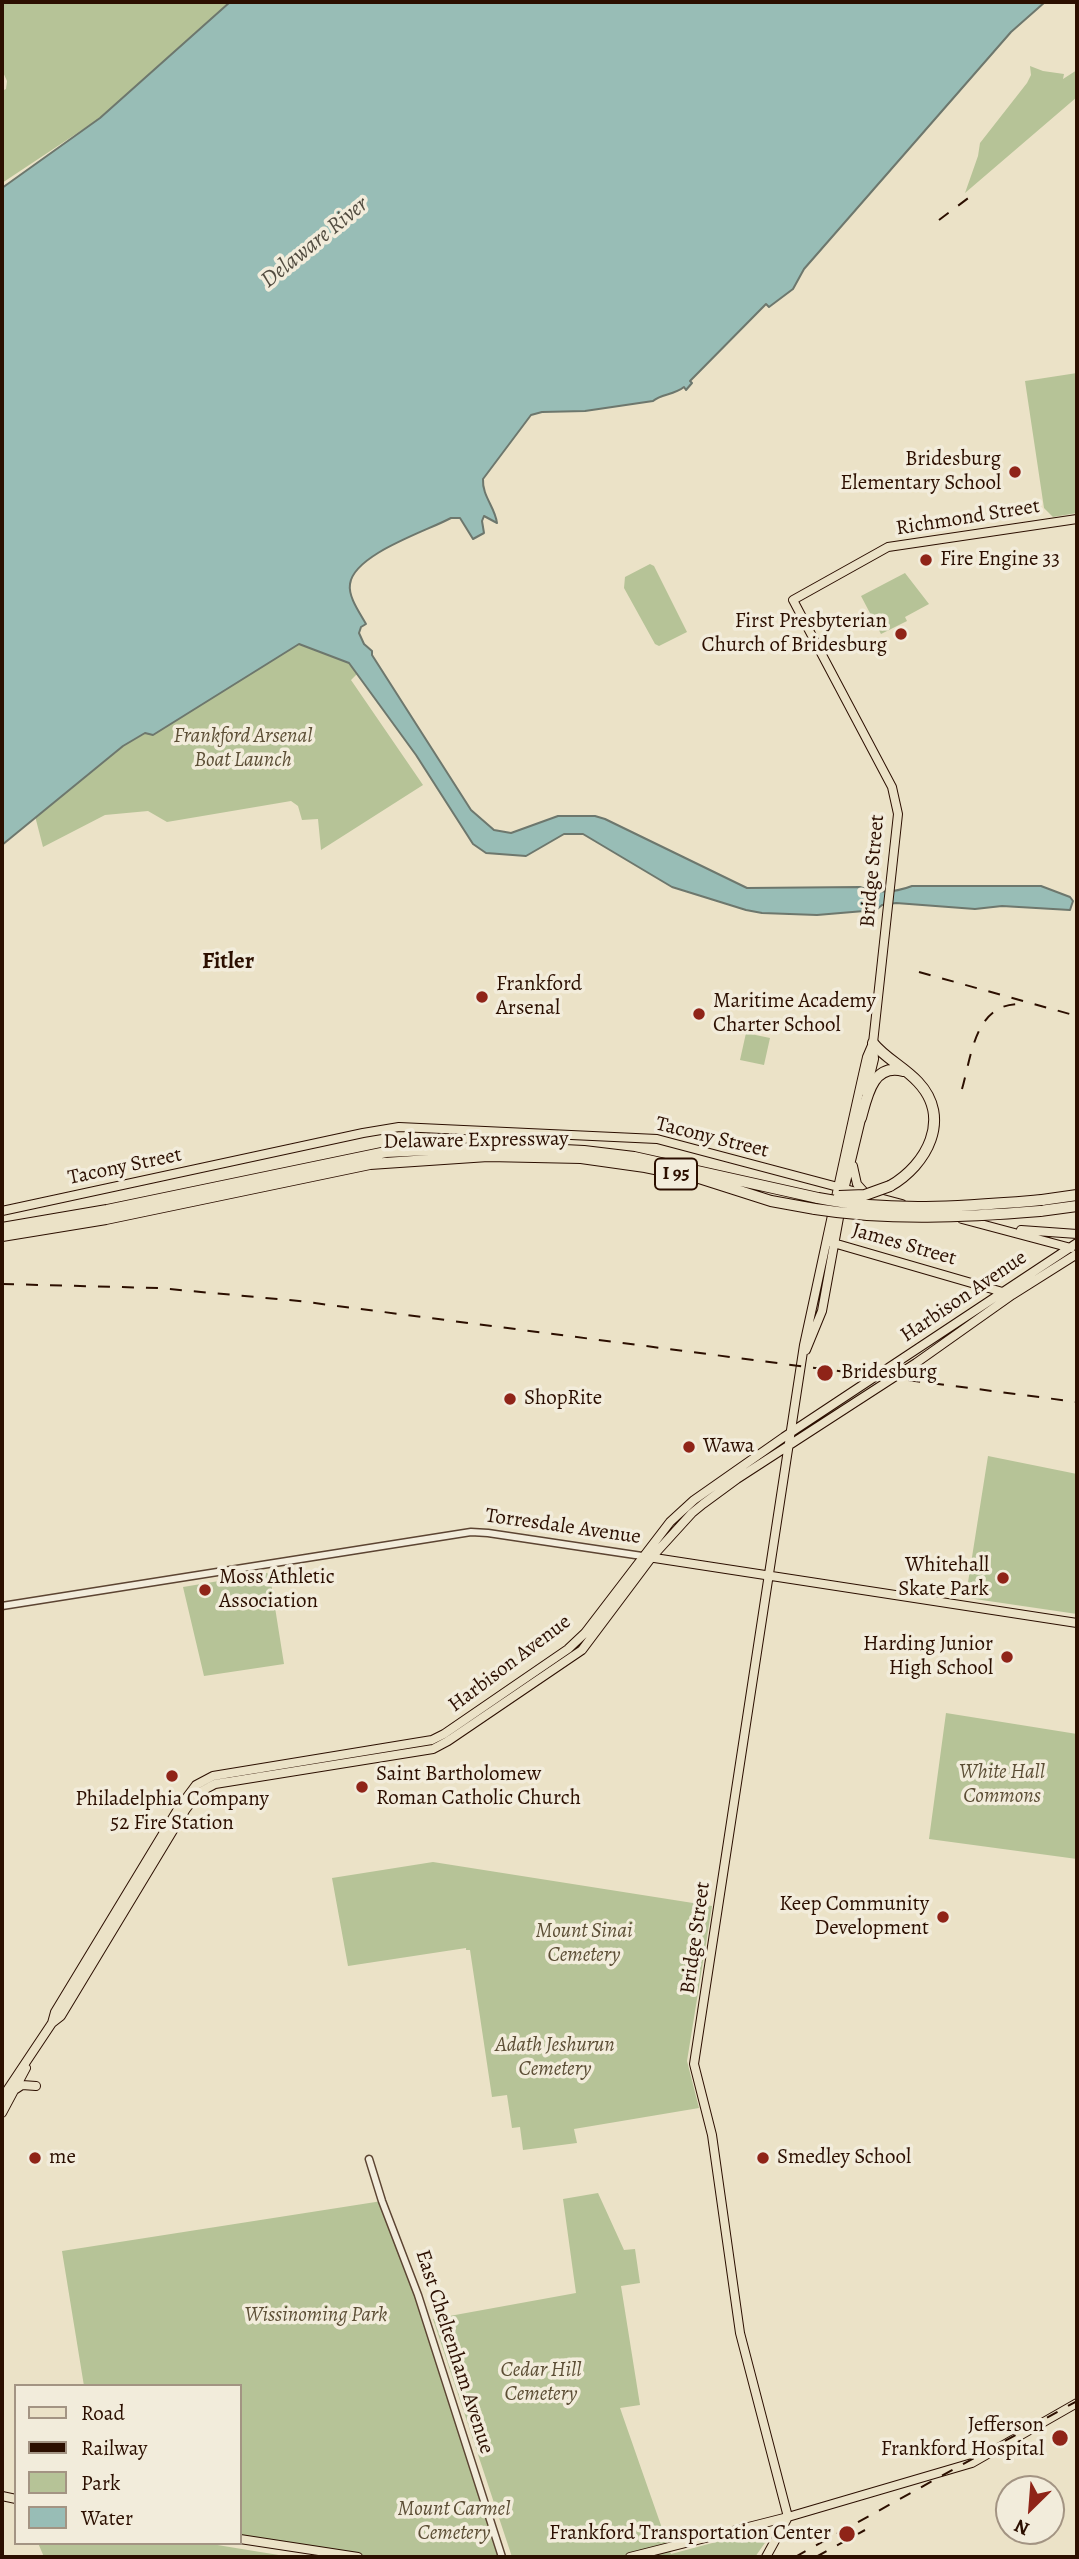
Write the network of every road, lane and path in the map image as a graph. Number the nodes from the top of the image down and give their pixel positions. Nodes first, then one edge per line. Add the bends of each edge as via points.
1 (1077, 519) edge
2 (793, 600) joint
3 (873, 1043) junction
4 (907, 1073) junction
5 (861, 1118) junction
6 (535, 1153) junction
7 (853, 1153) junction
8 (840, 1189) junction
9 (1077, 1195) edge
10 (818, 1196) junction
11 (868, 1196) junction
12 (1041, 1205) junction
13 (1077, 1206) edge
14 (2, 1211) edge
15 (91, 1217) junction
16 (999, 1227) junction
17 (2, 1228) edge
18 (1077, 1234) edge
19 (2, 1236) edge
20 (831, 1242) junction
21 (1075, 1249) edge
22 (1002, 1292) junction
23 (1012, 1295) junction
24 (790, 1434) junction
25 (789, 1445) junction
26 (646, 1557) junction
27 (770, 1574) junction
28 (2, 1606) edge
29 (1077, 1623) edge
30 (588, 1636) junction
31 (568, 1649) junction
32 (582, 1650) junction
33 (52, 2023) junction
34 (33, 2052) junction
35 (36, 2086) dead end
36 (14, 2091) junction
37 (2, 2098) edge
38 (2, 2113) edge
39 (369, 2159) dead end
40 (1077, 2403) edge
41 (788, 2517) junction
42 (765, 2523) junction
43 (242, 2539) edge
44 (774, 2543) junction
45 (358, 2557) edge
46 (502, 2557) edge
47 (630, 2557) edge
48 (766, 2557) edge

1 - 2 main road, Richmond Street via 888,547
2 - 3 main road, Bridge Street via 891,787 898,814
3 - 4 highway
3 - 5 main road, Bridge Street via 874,1059
3 - 8 main road, Bridge Street
4 - 5 highway via 894,1069 880,1074
4 - 10 highway, bridge via 919,1083 931,1106 933,1136 923,1157 890,1186 873,1193
5 - 7 main road, Bridge Street
6 - 10 highway, Delaware Expressway / I 95 via 635,1157
6 - 12 highway, Delaware Expressway / I 95, bridge via 645,1167 771,1201 850,1213 968,1217
6 - 15 highway, Delaware Expressway / I 95 via 369,1164
7 - 8 main road, Bridge Street
7 - 11 main road via 856,1181
8 - 11 main road, Tacony Street
8 - 14 main road, Tacony Street via 657,1139 399,1127
8 - 20 main road, Bridge Street
9 - 12 highway, Delaware Expressway / I 95
10 - 12 highway, Delaware Expressway / I 95, bridge via 899,1206
11 - 16 main road, Tacony Street
12 - 13 highway, Delaware Expressway / I 95
15 - 17 highway, Delaware Expressway / I 95
15 - 19 highway, Delaware Expressway / I 95
16 - 18 main road
16 - 21 main road, Tacony Street
20 - 22 main road, James Street
20 - 24 main road, Bridge Street via 804,1345
21 - 22 main road, Harbison Avenue
21 - 23 main road, Harbison Avenue
22 - 23 main road, James Street
22 - 24 main road, Harbison Avenue
23 - 25 main road, Harbison Avenue
24 - 25 main road, Bridge Street
24 - 26 main road, Harbison Avenue via 694,1500 670,1522
25 - 26 main road, Harbison Avenue via 729,1484
25 - 27 main road, Bridge Street
26 - 27 main road, Torresdale Avenue
26 - 28 street, Torresdale Avenue via 471,1532
26 - 30 main road, Harbison Avenue
27 - 29 main road, Torresdale Avenue
27 - 41 main road, Bridge Street via 694,2064 712,2136 739,2328
30 - 31 main road, Harbison Avenue
30 - 32 main road, Harbison Avenue
31 - 32 main road
31 - 33 main road, Harbison Avenue via 432,1740 213,1776 198,1783 173,1816
32 - 33 main road, Harbison Avenue via 433,1749 205,1788 192,1801 61,2016
33 - 34 main road, Harbison Avenue
34 - 36 main road, Harbison Avenue
34 - 37 main road, Harbison Avenue
35 - 36 main road via 22,2085
36 - 38 main road, Harbison Avenue
39 - 46 street, East Cheltenham Avenue
40 - 41 main road via 972,2463
41 - 42 main road
41 - 44 main road
42 - 44 main road
42 - 47 main road
43 - 45 main road
44 - 48 main road

